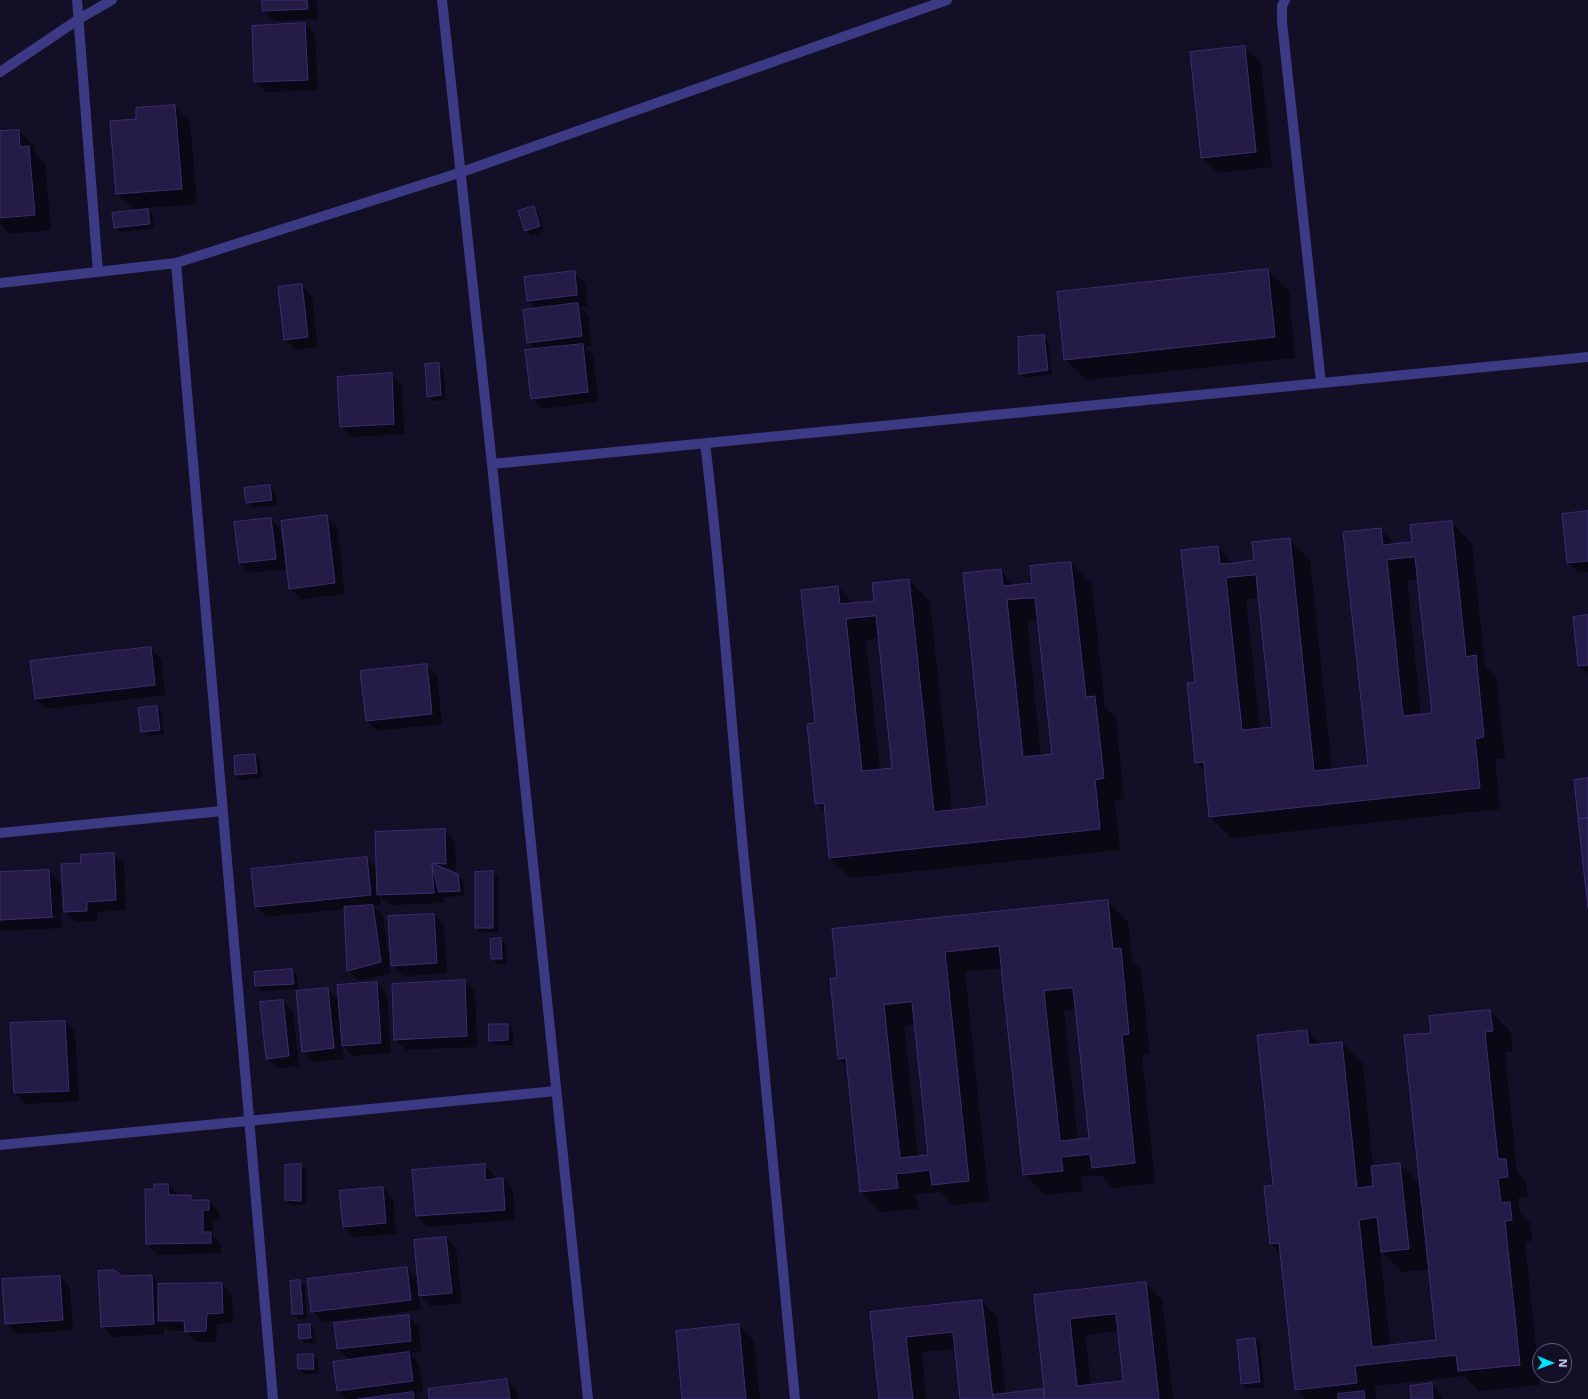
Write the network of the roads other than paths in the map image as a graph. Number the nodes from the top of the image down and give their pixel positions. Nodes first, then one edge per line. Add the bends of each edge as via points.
1 (77, 0) edge
2 (112, 0) edge
3 (442, 0) edge
4 (947, 0) edge
5 (1285, 0) edge
6 (79, 19) junction
7 (0, 72) edge
8 (462, 172) junction
9 (176, 263) junction
10 (98, 272) junction
11 (0, 283) edge
12 (1588, 358) edge
13 (1321, 383) junction
14 (705, 443) junction
15 (492, 464) junction
16 (222, 811) junction
17 (0, 833) edge
18 (556, 1091) junction
19 (249, 1121) junction
20 (0, 1145) edge
21 (273, 1399) edge
22 (588, 1399) edge
23 (795, 1399) edge

1 - 6 street
2 - 6 street
3 - 8 street
4 - 8 street
5 - 13 street via 1282,6 1282,22
6 - 7 street
6 - 10 street
8 - 9 street
8 - 15 street
9 - 10 street
9 - 16 street
10 - 11 street
12 - 13 street
13 - 14 street
14 - 15 street
14 - 23 street via 716,532 744,863
15 - 18 street
16 - 17 street
16 - 19 street
18 - 19 street
18 - 22 street
19 - 20 street
19 - 21 street

